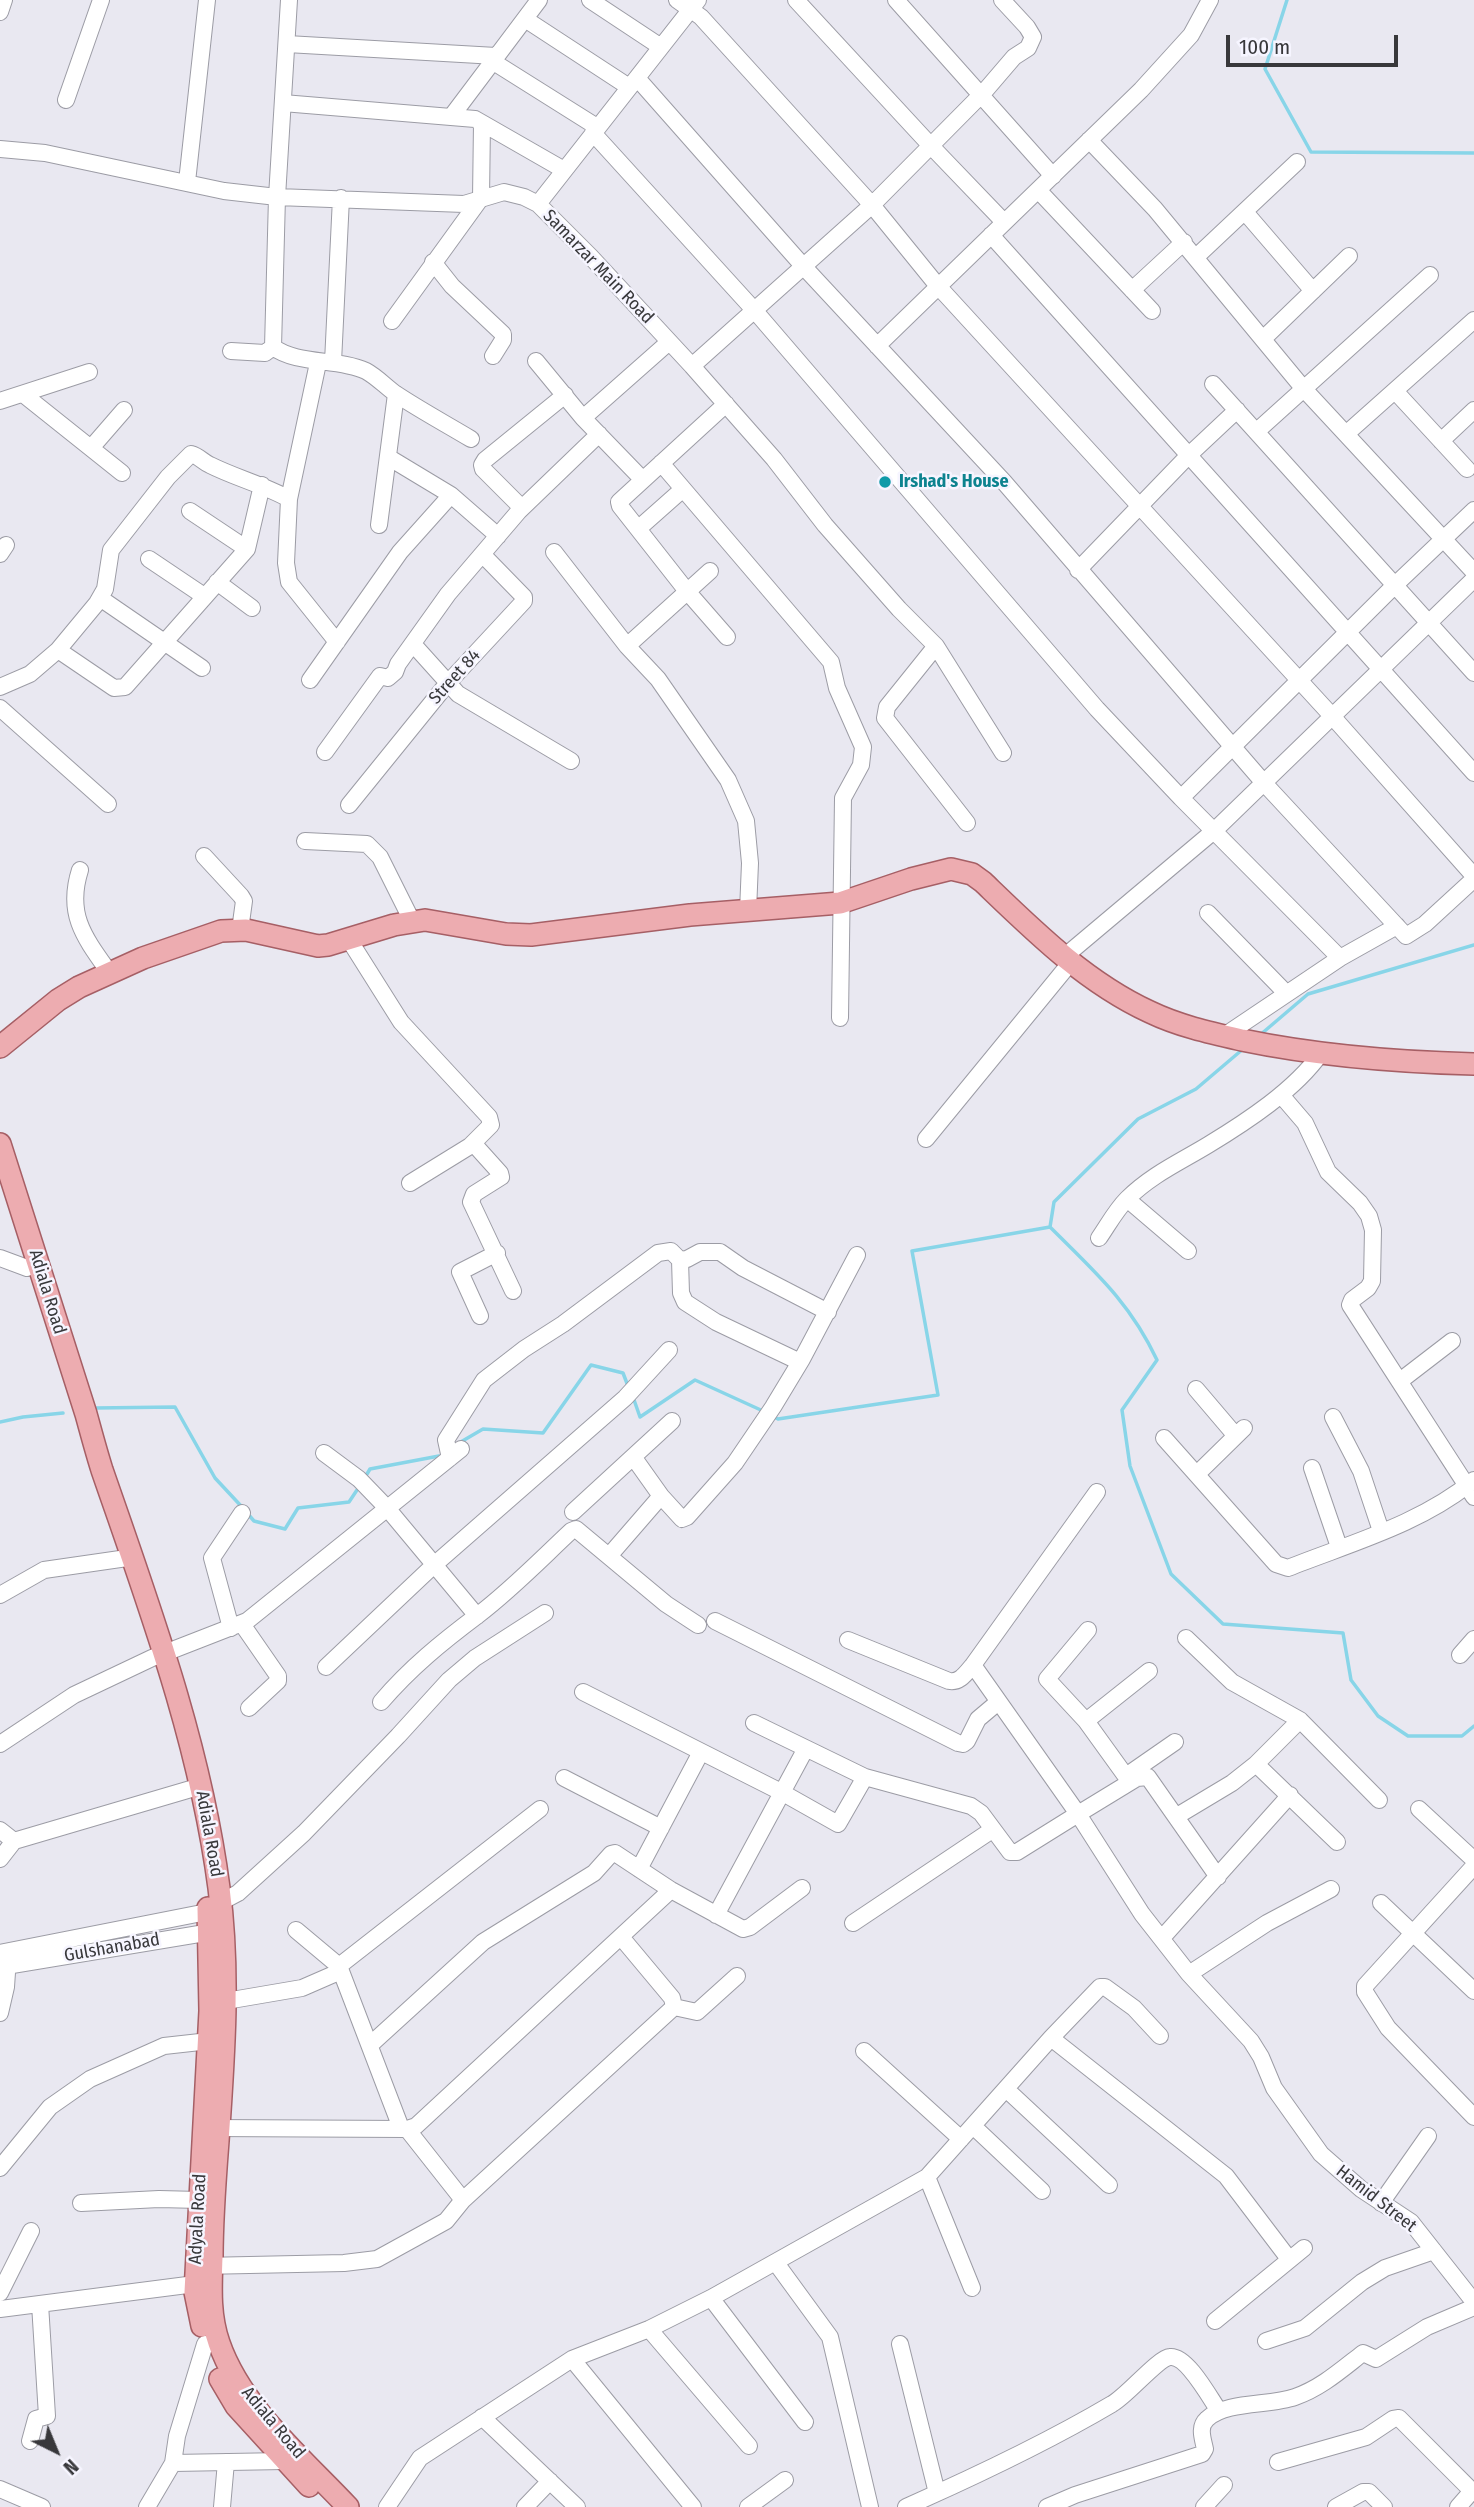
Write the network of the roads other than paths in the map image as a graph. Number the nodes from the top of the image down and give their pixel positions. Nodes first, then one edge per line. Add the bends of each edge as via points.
1 (4, 0) edge
2 (102, 0) edge
3 (207, 0) edge
4 (289, 0) edge
5 (539, 0) edge
6 (590, 0) edge
7 (796, 0) edge
8 (896, 0) edge
9 (1002, 0) edge
10 (1210, 0) edge
11 (688, 3) edge
12 (1016, 6) edge
13 (0, 12) edge
14 (525, 19) junction
15 (287, 44) junction
16 (661, 47) junction
17 (494, 59) junction
18 (633, 82) junction
19 (981, 96) junction
20 (66, 100) dead end
21 (282, 103) junction
22 (451, 117) junction
23 (482, 123) junction
24 (595, 130) junction
25 (1089, 140) junction
26 (931, 146) junction
27 (0, 149) edge
28 (1297, 162) dead end
29 (564, 170) junction
30 (1053, 176) junction
31 (187, 182) junction
32 (1038, 190) junction
33 (277, 197) junction
34 (341, 198) junction
35 (481, 198) junction
36 (538, 204) junction
37 (872, 205) junction
38 (1245, 212) junction
39 (1004, 222) junction
40 (991, 235) junction
41 (1184, 242) junction
42 (1349, 256) dead end
43 (1196, 257) junction
44 (433, 262) junction
45 (804, 267) junction
46 (1430, 275) dead end
47 (937, 285) junction
48 (1132, 290) junction
49 (1313, 291) junction
50 (755, 311) junction
51 (1152, 311) dead end
52 (1474, 320) edge
53 (392, 321) dead end
54 (1264, 339) junction
55 (669, 342) junction
56 (877, 346) junction
57 (273, 347) junction
58 (231, 351) dead end
59 (493, 356) dead end
60 (536, 361) dead end
61 (326, 362) junction
62 (692, 366) junction
63 (89, 372) dead end
64 (1213, 384) dead end
65 (1303, 388) junction
66 (1395, 391) junction
67 (23, 394) junction
68 (396, 394) junction
69 (565, 395) junction
70 (0, 401) edge
71 (726, 404) junction
72 (124, 410) dead end
73 (1237, 410) junction
74 (1474, 410) edge
75 (583, 418) junction
76 (1257, 431) junction
77 (598, 434) junction
78 (1346, 435) junction
79 (471, 439) dead end
80 (1441, 441) junction
81 (91, 448) junction
82 (1189, 455) junction
83 (388, 457) junction
84 (661, 463) junction
85 (1467, 469) dead end
86 (122, 472) dead end
87 (643, 480) junction
88 (262, 485) junction
89 (683, 489) junction
90 (451, 495) junction
91 (289, 499) junction
92 (1140, 506) junction
93 (522, 508) junction
94 (1474, 510) edge
95 (190, 511) dead end
96 (379, 525) dead end
97 (639, 528) junction
98 (498, 536) junction
99 (1443, 538) junction
100 (247, 549) junction
101 (554, 552) dead end
102 (483, 555) junction
103 (149, 559) dead end
104 (1078, 570) junction
105 (710, 571) dead end
106 (1474, 572) edge
107 (1474, 579) edge
108 (216, 582) junction
109 (1395, 585) junction
110 (686, 590) junction
111 (204, 596) junction
112 (100, 598) junction
113 (252, 608) dead end
114 (1429, 622) junction
115 (1348, 634) junction
116 (727, 637) dead end
117 (337, 642) junction
118 (163, 643) junction
119 (413, 644) junction
120 (627, 646) junction
121 (936, 646) junction
122 (58, 650) junction
123 (202, 668) dead end
124 (1380, 670) junction
125 (1474, 673) edge
126 (310, 680) dead end
127 (1300, 681) junction
128 (447, 684) junction
129 (0, 687) edge
130 (0, 708) edge
131 (1332, 716) junction
132 (1232, 747) junction
133 (325, 752) dead end
134 (1003, 753) dead end
135 (571, 761) dead end
136 (1474, 773) edge
137 (1264, 783) junction
138 (1181, 798) junction
139 (108, 804) dead end
140 (349, 805) dead end
141 (967, 824) dead end
142 (1214, 831) junction
143 (305, 841) dead end
144 (204, 856) dead end
145 (80, 870) dead end
146 (1474, 877) edge
147 (840, 903) junction
148 (748, 911) junction
149 (1208, 913) dead end
150 (412, 921) junction
151 (1397, 926) junction
152 (240, 930) junction
153 (348, 938) junction
154 (1340, 958) junction
155 (1068, 959) junction
156 (109, 972) junction
157 (1286, 993) junction
158 (839, 1018) dead end
159 (1228, 1037) junction
160 (0, 1047) edge
161 (1321, 1054) junction
162 (1474, 1064) edge
163 (1281, 1095) junction
164 (926, 1139) dead end
165 (472, 1143) junction
166 (0, 1144) edge
167 (0, 1182) edge
168 (410, 1183) dead end
169 (1127, 1199) junction
170 (1099, 1238) dead end
171 (1188, 1251) dead end
172 (497, 1253) junction
173 (857, 1255) dead end
174 (0, 1258) edge
175 (680, 1260) junction
176 (27, 1268) junction
177 (513, 1291) dead end
178 (828, 1312) junction
179 (480, 1316) dead end
180 (1452, 1341) dead end
181 (669, 1350) dead end
182 (800, 1362) junction
183 (1400, 1381) junction
184 (1196, 1389) dead end
185 (1333, 1417) dead end
186 (672, 1421) dead end
187 (1164, 1438) dead end
188 (324, 1452) dead end
189 (634, 1458) junction
190 (1312, 1468) dead end
191 (1197, 1474) junction
192 (1472, 1488) edge
193 (1097, 1492) dead end
194 (661, 1496) junction
195 (387, 1508) junction
196 (573, 1512) dead end
197 (242, 1513) dead end
198 (1381, 1531) junction
199 (1339, 1548) junction
200 (609, 1556) junction
201 (127, 1558) junction
202 (434, 1566) junction
203 (0, 1595) edge
204 (545, 1613) dead end
205 (477, 1616) junction
206 (715, 1621) dead end
207 (698, 1625) dead end
208 (236, 1626) junction
209 (1088, 1630) dead end
210 (1186, 1638) dead end
211 (1474, 1639) edge
212 (848, 1640) dead end
213 (1460, 1655) dead end
214 (158, 1656) junction
215 (972, 1665) junction
216 (326, 1667) dead end
217 (1149, 1671) dead end
218 (583, 1692) dead end
219 (381, 1702) dead end
220 (997, 1703) junction
221 (249, 1708) dead end
222 (1300, 1720) junction
223 (1086, 1721) junction
224 (754, 1723) dead end
225 (1175, 1742) dead end
226 (0, 1744) edge
227 (805, 1750) junction
228 (701, 1752) junction
229 (1256, 1764) junction
230 (865, 1777) junction
231 (564, 1778) dead end
232 (1128, 1779) junction
233 (195, 1788) junction
234 (783, 1793) junction
235 (1290, 1795) junction
236 (1379, 1800) dead end
237 (540, 1809) dead end
238 (1419, 1809) dead end
239 (1077, 1814) junction
240 (1177, 1816) junction
241 (662, 1828) junction
242 (0, 1830) edge
243 (992, 1830) junction
244 (14, 1841) junction
245 (1337, 1842) dead end
246 (0, 1859) edge
247 (1474, 1863) edge
248 (639, 1869) junction
249 (1218, 1877) junction
250 (207, 1885) joint
251 (802, 1888) dead end
252 (1331, 1889) dead end
253 (671, 1890) junction
254 (1381, 1903) dead end
255 (716, 1915) junction
256 (216, 1917) junction
257 (853, 1923) dead end
258 (296, 1930) dead end
259 (1413, 1935) junction
260 (621, 1937) junction
261 (1162, 1938) junction
262 (4, 1960) edge
263 (340, 1968) junction
264 (1189, 1974) junction
265 (737, 1976) dead end
266 (1474, 1991) edge
267 (226, 2001) junction
268 (674, 2007) junction
269 (0, 2012) edge
270 (1160, 2036) dead end
271 (1051, 2038) junction
272 (209, 2041) junction
273 (370, 2045) junction
274 (864, 2051) dead end
275 (1006, 2089) junction
276 (1474, 2117) edge
277 (973, 2126) junction
278 (211, 2127) junction
279 (404, 2128) junction
280 (1428, 2136) dead end
281 (961, 2139) junction
282 (0, 2168) edge
283 (927, 2177) junction
284 (1109, 2185) dead end
285 (1042, 2191) dead end
286 (199, 2200) junction
287 (463, 2200) junction
288 (81, 2203) dead end
289 (1381, 2203) junction
290 (31, 2231) dead end
291 (1304, 2248) dead end
292 (1434, 2251) junction
293 (1289, 2259) junction
294 (776, 2263) junction
295 (201, 2272) junction
296 (972, 2288) dead end
297 (0, 2293) edge
298 (710, 2298) junction
299 (40, 2304) junction
300 (1474, 2305) edge
301 (0, 2309) edge
302 (1215, 2322) dead end
303 (649, 2329) junction
304 (1266, 2342) dead end
305 (205, 2344) junction
306 (900, 2344) dead end
307 (572, 2359) junction
308 (1219, 2411) junction
309 (482, 2417) junction
310 (805, 2422) dead end
311 (30, 2441) dead end
312 (749, 2446) dead end
313 (284, 2460) junction
314 (226, 2462) junction
315 (1278, 2462) dead end
316 (173, 2463) junction
317 (785, 2480) dead end
318 (550, 2481) junction
319 (1224, 2484) dead end
320 (0, 2489) edge
321 (1473, 2492) edge
322 (930, 2500) edge
323 (750, 2506) edge
324 (41, 2507) edge
325 (148, 2507) edge
326 (222, 2507) edge
327 (330, 2507) edge
328 (348, 2507) edge
329 (387, 2507) edge
330 (525, 2507) edge
331 (577, 2507) edge
332 (694, 2507) edge
333 (870, 2507) edge
334 (906, 2507) edge
335 (1047, 2507) edge
336 (1203, 2507) edge
337 (1336, 2507) edge
338 (1384, 2507) edge
339 (1458, 2507) edge

1 - 13 street
2 - 20 street
3 - 31 street
4 - 15 street
5 - 14 street
6 - 16 street
7 - 26 street
8 - 19 street
9 - 12 street
10 - 25 street via 1180,49
11 - 16 street
11 - 37 street
12 - 19 street via 1033,37
14 - 17 street
14 - 18 street
15 - 17 street
15 - 21 street
16 - 18 street
17 - 22 street
17 - 24 street
18 - 24 street
18 - 45 street
19 - 26 street
19 - 30 street
21 - 22 street
21 - 33 street
22 - 23 street
23 - 29 street
23 - 35 street
24 - 29 street
24 - 50 street
25 - 30 street
25 - 41 street
26 - 37 street
26 - 39 street
27 - 31 street, Samarzar Main Road via 45,153
28 - 38 street
29 - 36 street
30 - 32 street
31 - 33 street, Samarzar Main Road
32 - 39 street
32 - 48 street
33 - 34 street, Samarzar Main Road
33 - 57 street
34 - 35 street, Samarzar Main Road via 421,204 464,204
34 - 61 street
35 - 36 street, Samarzar Main Road via 504,192
35 - 44 street
36 - 55 street, Samarzar Main Road
37 - 45 street
37 - 47 street
38 - 43 street
38 - 49 street
39 - 40 street
40 - 47 street
40 - 82 street
41 - 43 street
41 - 48 street
42 - 49 street
43 - 54 street
44 - 53 street
44 - 59 street via 503,334
45 - 50 street
45 - 56 street
46 - 65 street
47 - 56 street
47 - 92 street
48 - 51 street
49 - 54 street
50 - 62 street
50 - 138 street via 1019,620
52 - 66 street
54 - 65 street
55 - 62 street, Samarzar Main Road
55 - 75 street
56 - 104 street via 1004,482
57 - 58 street via 265,353
57 - 61 street
60 - 69 street
61 - 68 street via 366,371
61 - 91 street
62 - 71 street, Samarzar Main Road
63 - 67 street
64 - 73 street
65 - 76 street
65 - 78 street
66 - 78 street
66 - 80 street
67 - 70 street
67 - 81 street
68 - 79 street
68 - 83 street
69 - 75 street
69 - 93 street via 482,465
71 - 84 street
71 - 121 street, Samarzar Main Road via 834,536
72 - 81 street
73 - 76 street
73 - 82 street
74 - 80 street
75 - 77 street
76 - 109 street
77 - 87 street
77 - 93 street
78 - 99 street
80 - 85 street
81 - 86 street
82 - 92 street
82 - 115 street
83 - 90 street
83 - 96 street
84 - 87 street
84 - 89 street
87 - 97 street via 620,502
88 - 91 street
88 - 100 street
88 - 112 street via 198,456 185,458 111,550
89 - 97 street
89 - 147 street via 831,662 863,747 861,765 843,798
90 - 98 street
90 - 117 street via 400,552
91 - 117 street via 289,582
92 - 104 street
92 - 127 street
93 - 98 street
94 - 99 street
95 - 100 street
97 - 110 street
98 - 102 street
99 - 106 street
99 - 109 street
100 - 108 street
101 - 120 street
102 - 119 street
102 - 128 street, Street 84 via 523,601
103 - 111 street
104 - 132 street
105 - 110 street
107 - 114 street
108 - 111 street
108 - 113 street
109 - 114 street
109 - 115 street
110 - 116 street
110 - 120 street
111 - 118 street
112 - 118 street
112 - 122 street
114 - 124 street
114 - 125 street
115 - 124 street
115 - 127 street
117 - 126 street
118 - 122 street via 120,689
118 - 123 street
119 - 128 street
119 - 133 street via 391,676 380,676
120 - 148 street via 658,679 728,780 746,821
121 - 134 street, Samarzar Main Road
121 - 141 street via 887,707 885,718
122 - 129 street via 30,674
124 - 131 street
124 - 136 street
127 - 131 street
127 - 132 street
128 - 135 street
128 - 140 street, Street 84
130 - 139 street
131 - 137 street
131 - 146 street
132 - 137 street
132 - 138 street
137 - 142 street
137 - 151 street
138 - 142 street
142 - 154 street
142 - 155 street
143 - 150 street via 367,844 380,857
144 - 152 street via 244,901
145 - 156 street via 75,916
146 - 151 street via 1410,935
147 - 148 main road
147 - 155 main road via 930,873 962,871 983,882
147 - 158 street
148 - 150 main road via 531,935
149 - 157 street
150 - 153 main road
151 - 154 street
152 - 153 main road via 318,946
152 - 156 main road via 220,931
153 - 165 street via 401,1022 489,1117 491,1125
154 - 157 street
155 - 159 main road via 1150,1012
155 - 164 street
156 - 160 main road via 58,1000
157 - 159 street
159 - 161 main road
161 - 162 main road
161 - 163 street
163 - 169 street via 1161,1171
163 - 183 street via 1305,1123 1328,1172 1368,1216 1373,1230 1372,1281 1350,1305
165 - 168 street
165 - 172 street via 501,1177 471,1198
166 - 201 main road, Adiala Road
167 - 176 main road, Adiala Road
169 - 170 street
169 - 171 street
172 - 177 street
172 - 179 street via 460,1272
173 - 178 street
174 - 176 street
175 - 178 street via 700,1252 720,1252
175 - 182 street via 685,1302
175 - 195 street via 671,1251 658,1253 484,1380 446,1440 455,1453
176 - 201 main road, Adiala Road via 90,1470
178 - 182 street
180 - 183 street
181 - 202 street via 625,1398
182 - 194 street via 735,1463 695,1511 682,1519
183 - 192 street
184 - 191 street via 1240,1432
185 - 198 street via 1360,1471
186 - 189 street
187 - 191 street
188 - 195 street
189 - 194 street
189 - 196 street
190 - 199 street
191 - 199 street via 1276,1564 1288,1568
192 - 198 street
193 - 215 street
194 - 200 street
195 - 202 street
195 - 208 street
197 - 208 street via 212,1558
198 - 199 street
200 - 205 street via 576,1530 571,1531
200 - 207 street
201 - 203 street via 44,1570
201 - 214 main road, Adiala Road
202 - 205 street
202 - 216 street
204 - 256 street via 449,1679
205 - 219 street via 427,1653
206 - 220 street via 958,1743 967,1741 978,1719
208 - 214 street
208 - 221 street via 278,1676
209 - 223 street via 1047,1679
210 - 222 street via 1232,1682
211 - 213 street
212 - 215 street via 949,1681 960,1679
214 - 226 street via 74,1695
214 - 233 main road, Adiala Road via 184,1720
215 - 220 street, Hamid Street
217 - 223 street
218 - 228 street
220 - 239 street, Hamid Street
222 - 229 street
222 - 236 street
223 - 232 street
224 - 227 street
225 - 232 street
227 - 230 street
227 - 234 street
228 - 234 street
228 - 241 street
229 - 235 street
229 - 240 street
230 - 234 street via 838,1824
230 - 243 street via 971,1807
231 - 241 street
232 - 239 street
232 - 240 street via 1148,1777
233 - 244 street
233 - 250 main road, Adiala Road
233 - 256 main road, Adiala Road
234 - 255 street
235 - 245 street
235 - 249 street
237 - 263 street
238 - 247 street
239 - 243 street via 1017,1852 1007,1851
239 - 261 street, Hamid Street
240 - 249 street
241 - 248 street
242 - 244 street
243 - 257 street
244 - 246 street
247 - 259 street
248 - 253 street
248 - 273 street via 611,1853 594,1873 483,1942
249 - 261 street
250 - 256 main road, Adyala Road
251 - 255 street via 743,1930
252 - 264 street via 1267,1923
253 - 255 street
253 - 260 street
254 - 259 street
256 - 262 street, Gulshanabad
256 - 267 main road, Adiala Road
256 - 272 main road, Adyala Road
258 - 263 street
259 - 266 street
259 - 276 street via 1365,1986 1365,1992 1388,2028
260 - 268 street via 673,1998
260 - 279 street via 416,2126
261 - 264 street, Hamid Street
262 - 269 street via 6,1987
263 - 267 street via 302,1988
263 - 273 street
264 - 289 street, Hamid Street via 1251,2041 1274,2088 1321,2154
265 - 268 street via 697,2012
267 - 278 main road, Adiala Road
268 - 287 street
270 - 271 street via 1134,2008 1100,1987
271 - 275 street
271 - 293 street via 1226,2176
272 - 278 main road, Adyala Road
272 - 282 street via 164,2046 90,2079 50,2106
273 - 279 street
274 - 281 street
275 - 277 street
275 - 284 street
277 - 281 street
277 - 285 street
278 - 279 street
278 - 286 main road, Adyala Road
278 - 295 main road, Adiala Road via 213,2201
279 - 287 street
280 - 289 street
281 - 283 street
283 - 294 street
283 - 296 street
286 - 288 street
286 - 295 main road, Adyala Road
287 - 295 street via 446,2221 377,2259
289 - 292 street, Hamid Street via 1411,2222
290 - 297 street
291 - 293 street
292 - 300 street, Hamid Street
292 - 304 street via 1385,2268 1305,2328
293 - 302 street
294 - 298 street
294 - 333 street via 830,2337
295 - 299 street
295 - 305 main road, Adyala Road
295 - 328 main road, Adiala Road via 218,2342 234,2376 259,2412
298 - 303 street
298 - 310 street
299 - 301 street
299 - 311 street via 47,2416 36,2418
300 - 308 street via 1376,2359 1363,2353 1324,2384 1293,2398
303 - 307 street
303 - 312 street
305 - 313 main road, Adyala Road via 236,2406
305 - 316 street
306 - 322 street
307 - 309 street
307 - 332 street
308 - 322 street via 1193,2372 1179,2358 1170,2357 1116,2402
308 - 335 street via 1203,2423 1202,2454
309 - 318 street
309 - 329 street via 420,2458
313 - 314 street
313 - 327 main road, Adyala Road
314 - 316 street
314 - 326 street
315 - 321 street via 1366,2437 1399,2418
316 - 325 street
317 - 323 street
318 - 330 street
318 - 331 street
319 - 336 street
320 - 324 street
321 - 339 street
322 - 334 street
337 - 338 street via 1369,2492

